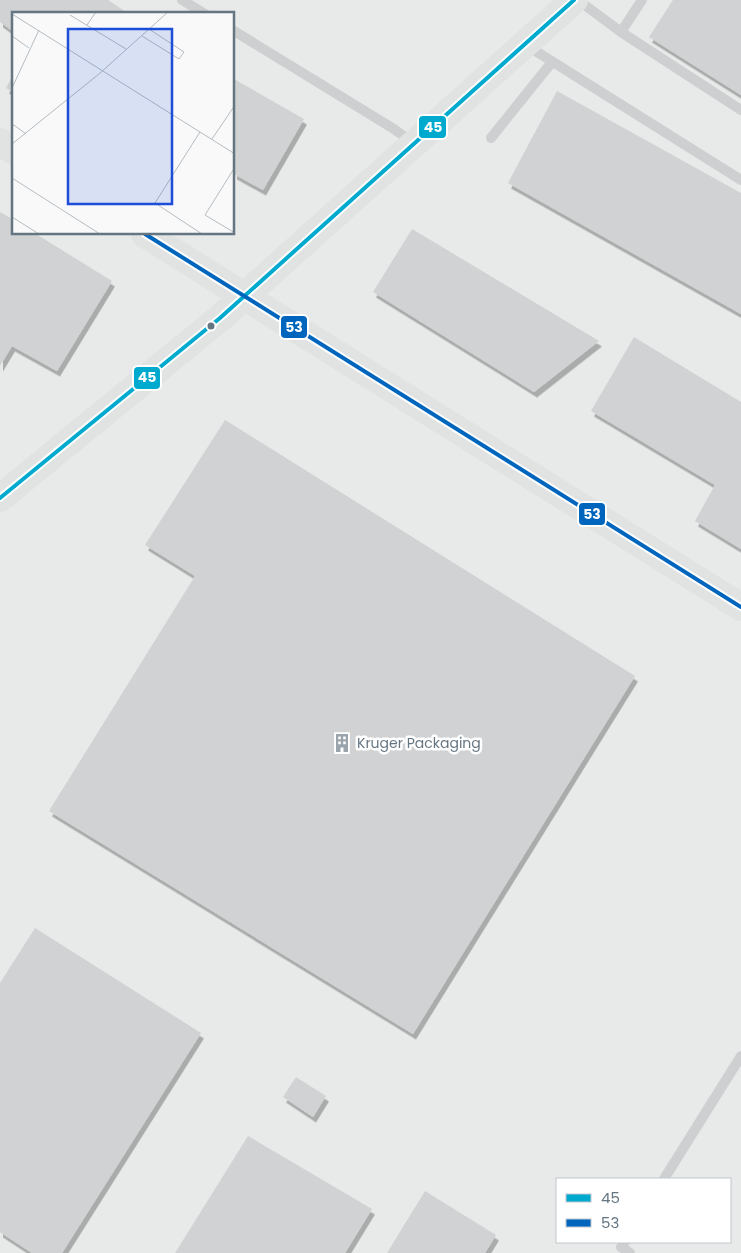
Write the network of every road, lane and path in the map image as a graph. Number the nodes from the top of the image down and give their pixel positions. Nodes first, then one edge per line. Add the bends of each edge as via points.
1 (182, 0) edge
2 (574, 0) edge
3 (578, 0) edge
4 (642, 0) edge
5 (202, 12) edge
6 (235, 32) edge
7 (621, 32) junction
8 (526, 45) junction
9 (552, 62) junction
10 (741, 110) edge
11 (491, 138) dead end
12 (0, 142) edge
13 (414, 144) junction
14 (12, 150) edge
15 (741, 180) edge
16 (147, 235) edge
17 (245, 296) junction
18 (0, 498) edge
19 (741, 607) edge
20 (741, 1056) edge
21 (665, 1178) edge
22 (624, 1243) edge
23 (630, 1253) edge

1 - 5 lane
2 - 8 street
3 - 7 lane
4 - 7 lane
6 - 13 lane
7 - 10 lane
8 - 9 lane
8 - 13 street
9 - 11 lane
9 - 15 lane
12 - 14 street
13 - 17 street
16 - 17 street
17 - 18 street
17 - 19 street
20 - 21 lane
22 - 23 lane via 621,1247

